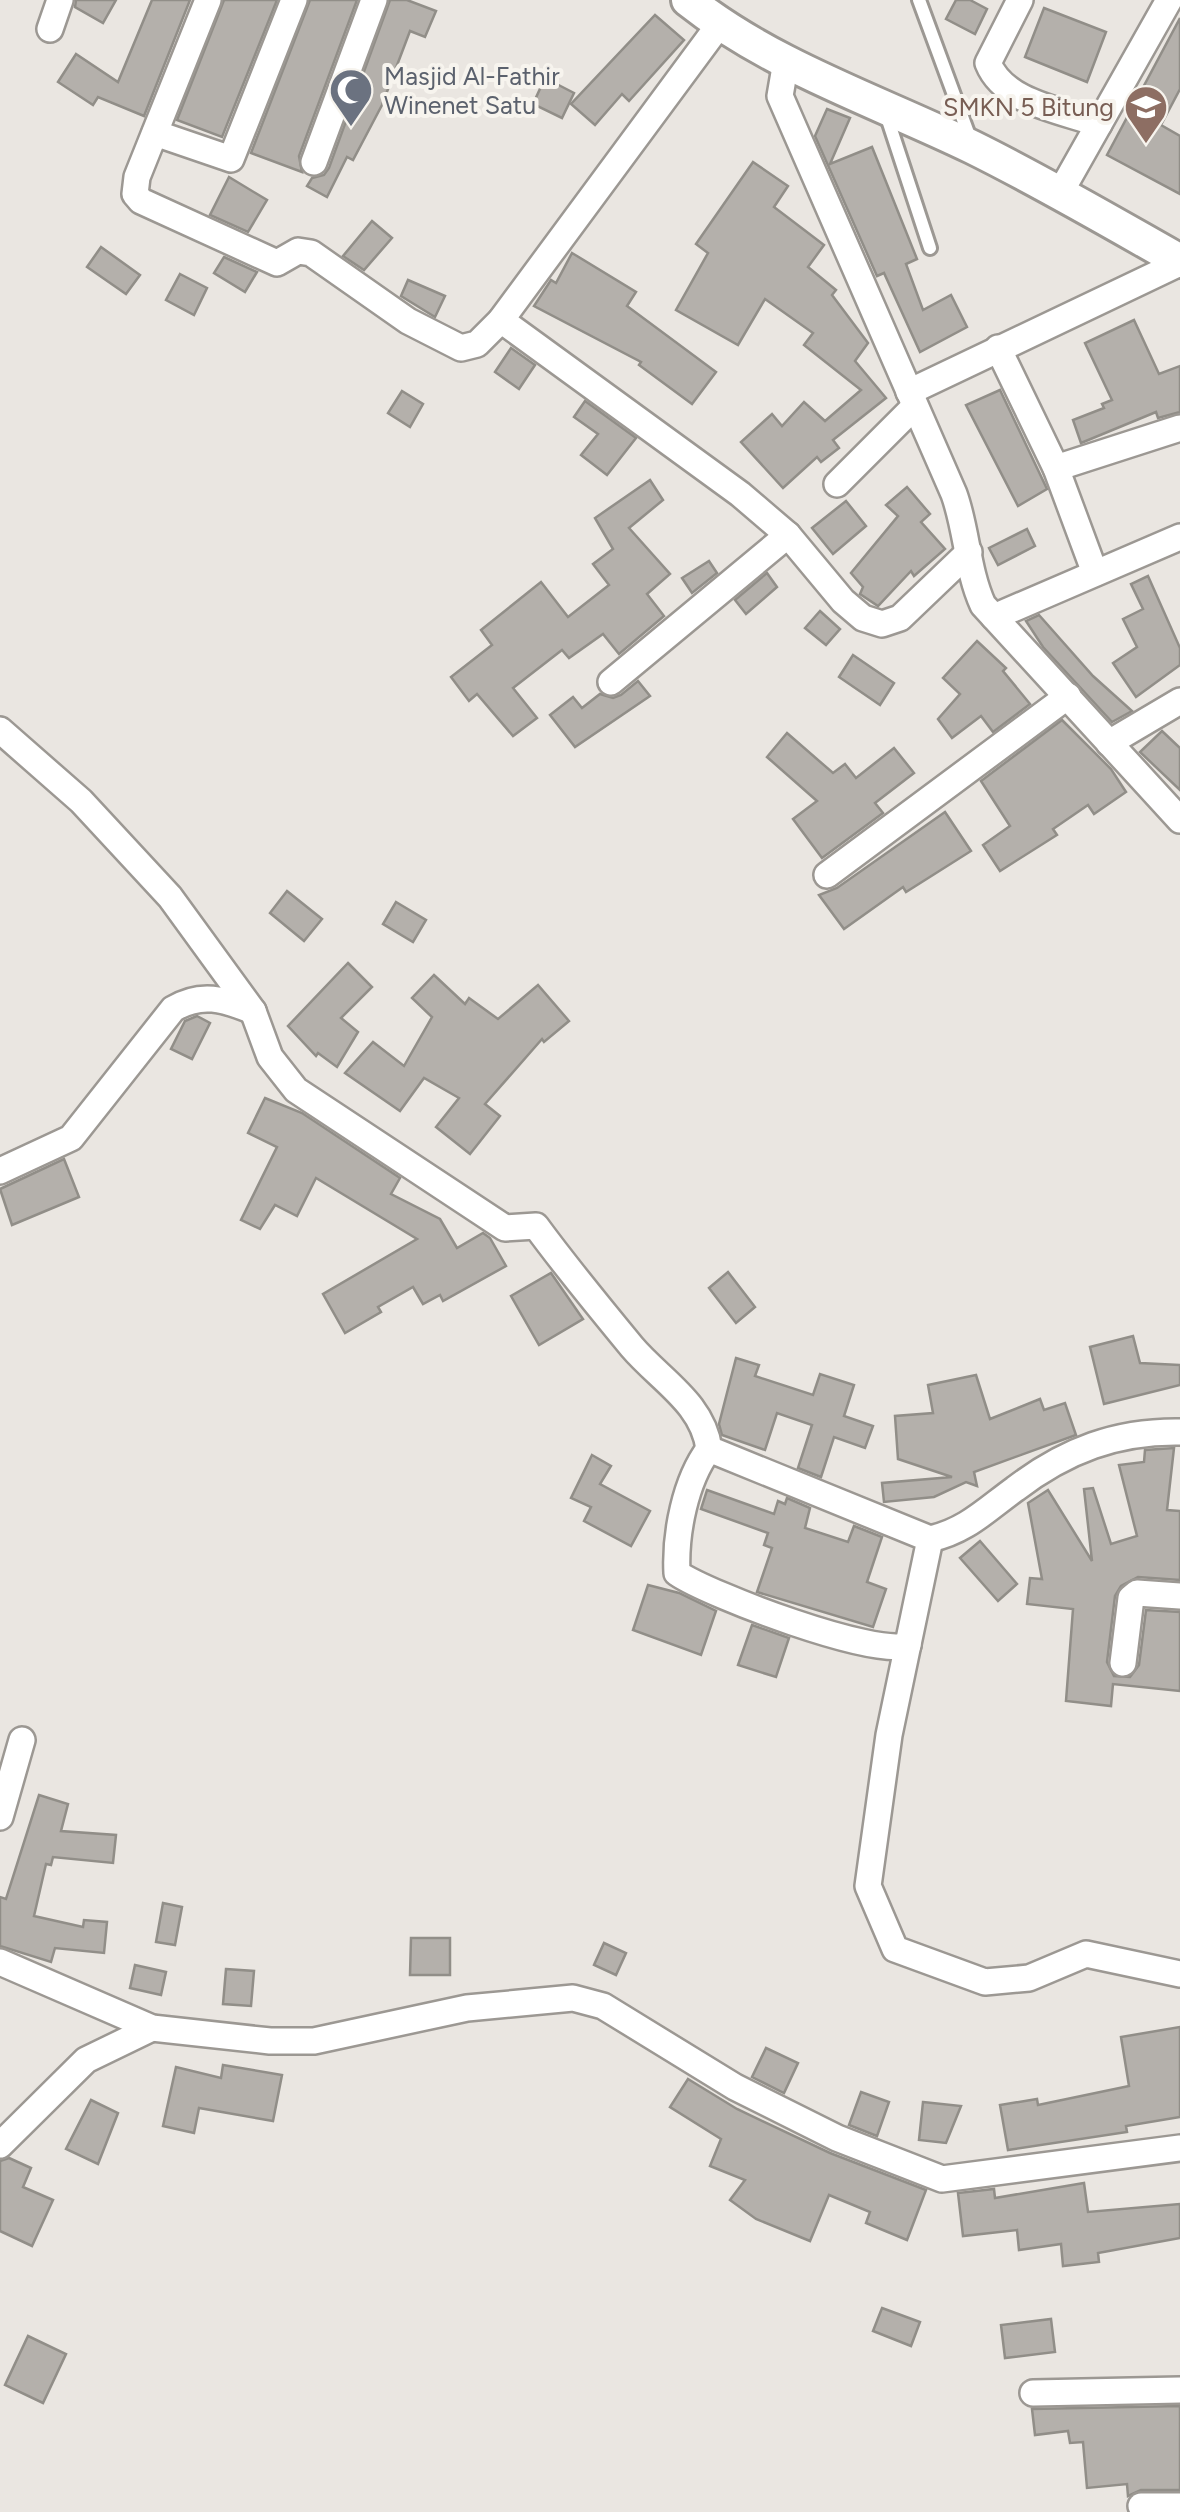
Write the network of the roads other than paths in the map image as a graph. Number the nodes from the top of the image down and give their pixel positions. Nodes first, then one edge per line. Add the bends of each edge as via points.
1 (60, 0) edge
2 (208, 0) edge
3 (294, 0) edge
4 (374, 0) edge
5 (688, 0) edge
6 (919, 0) edge
7 (1020, 0) edge
8 (1169, 0) edge
9 (719, 25) junction
10 (50, 29) dead end
11 (786, 61) junction
12 (884, 107) junction
13 (1099, 124) junction
14 (154, 133) junction
15 (973, 148) junction
16 (314, 162) dead end
17 (1060, 193) junction
18 (930, 248) dead end
19 (1180, 262) edge
20 (501, 320) junction
21 (998, 348) junction
22 (912, 399) junction
23 (1180, 428) edge
24 (1056, 468) junction
25 (837, 484) dead end
26 (788, 535) junction
27 (1180, 537) edge
28 (969, 552) junction
29 (1094, 574) junction
30 (994, 617) junction
31 (611, 682) dead end
32 (1068, 696) junction
33 (1180, 701) edge
34 (0, 730) edge
35 (1109, 743) junction
36 (1180, 820) edge
37 (827, 875) dead end
38 (253, 1012) junction
39 (0, 1171) edge
40 (1180, 1432) edge
41 (709, 1449) junction
42 (930, 1539) junction
43 (1180, 1596) edge
44 (908, 1645) junction
45 (1123, 1663) dead end
46 (22, 1740) dead end
47 (0, 1817) edge
48 (0, 1962) edge
49 (1180, 1974) edge
50 (152, 2028) junction
51 (0, 2144) edge
52 (1180, 2148) edge
53 (1180, 2390) edge
54 (1033, 2393) dead end
55 (1141, 2506) dead end
56 (1180, 2506) edge

1 - 10 street
2 - 14 street
3 - 14 street via 231,159
4 - 16 street
5 - 9 street
6 - 15 lane
7 - 13 street via 988,63 995,81
8 - 13 street
9 - 11 street
9 - 20 street
11 - 12 street
11 - 22 street via 780,96
12 - 15 street
12 - 18 lane
13 - 17 street
14 - 20 street via 136,177 141,201 277,263 298,250 311,253 408,321 462,348
15 - 17 street
17 - 19 street
19 - 21 street
20 - 26 street
21 - 22 street
21 - 24 street
22 - 25 street
22 - 28 street via 965,524
23 - 24 street
24 - 29 street
26 - 28 street via 843,601 882,624 900,618
26 - 31 street
27 - 29 street
28 - 30 street via 974,586
29 - 30 street
30 - 32 street
32 - 35 street
32 - 37 street
33 - 35 street
34 - 38 street via 80,801 170,897
35 - 36 street
38 - 39 street via 227,1000 192,998 174,1009 71,1138
38 - 41 street via 270,1058 296,1090 506,1228 536,1226 635,1350 692,1406
40 - 42 street via 1092,1444 1042,1470 967,1527
41 - 42 street
41 - 44 street via 689,1492 677,1574 862,1642 892,1650
42 - 44 street
43 - 45 street via 1130,1598
44 - 49 street via 868,1886 895,1948 985,1982 1030,1978 1086,1954
46 - 47 street
48 - 50 street
50 - 51 street via 86,2060
50 - 52 street via 314,2041 466,2008 573,1998 603,2006 734,2086 837,2138 942,2179
53 - 54 street
55 - 56 street

